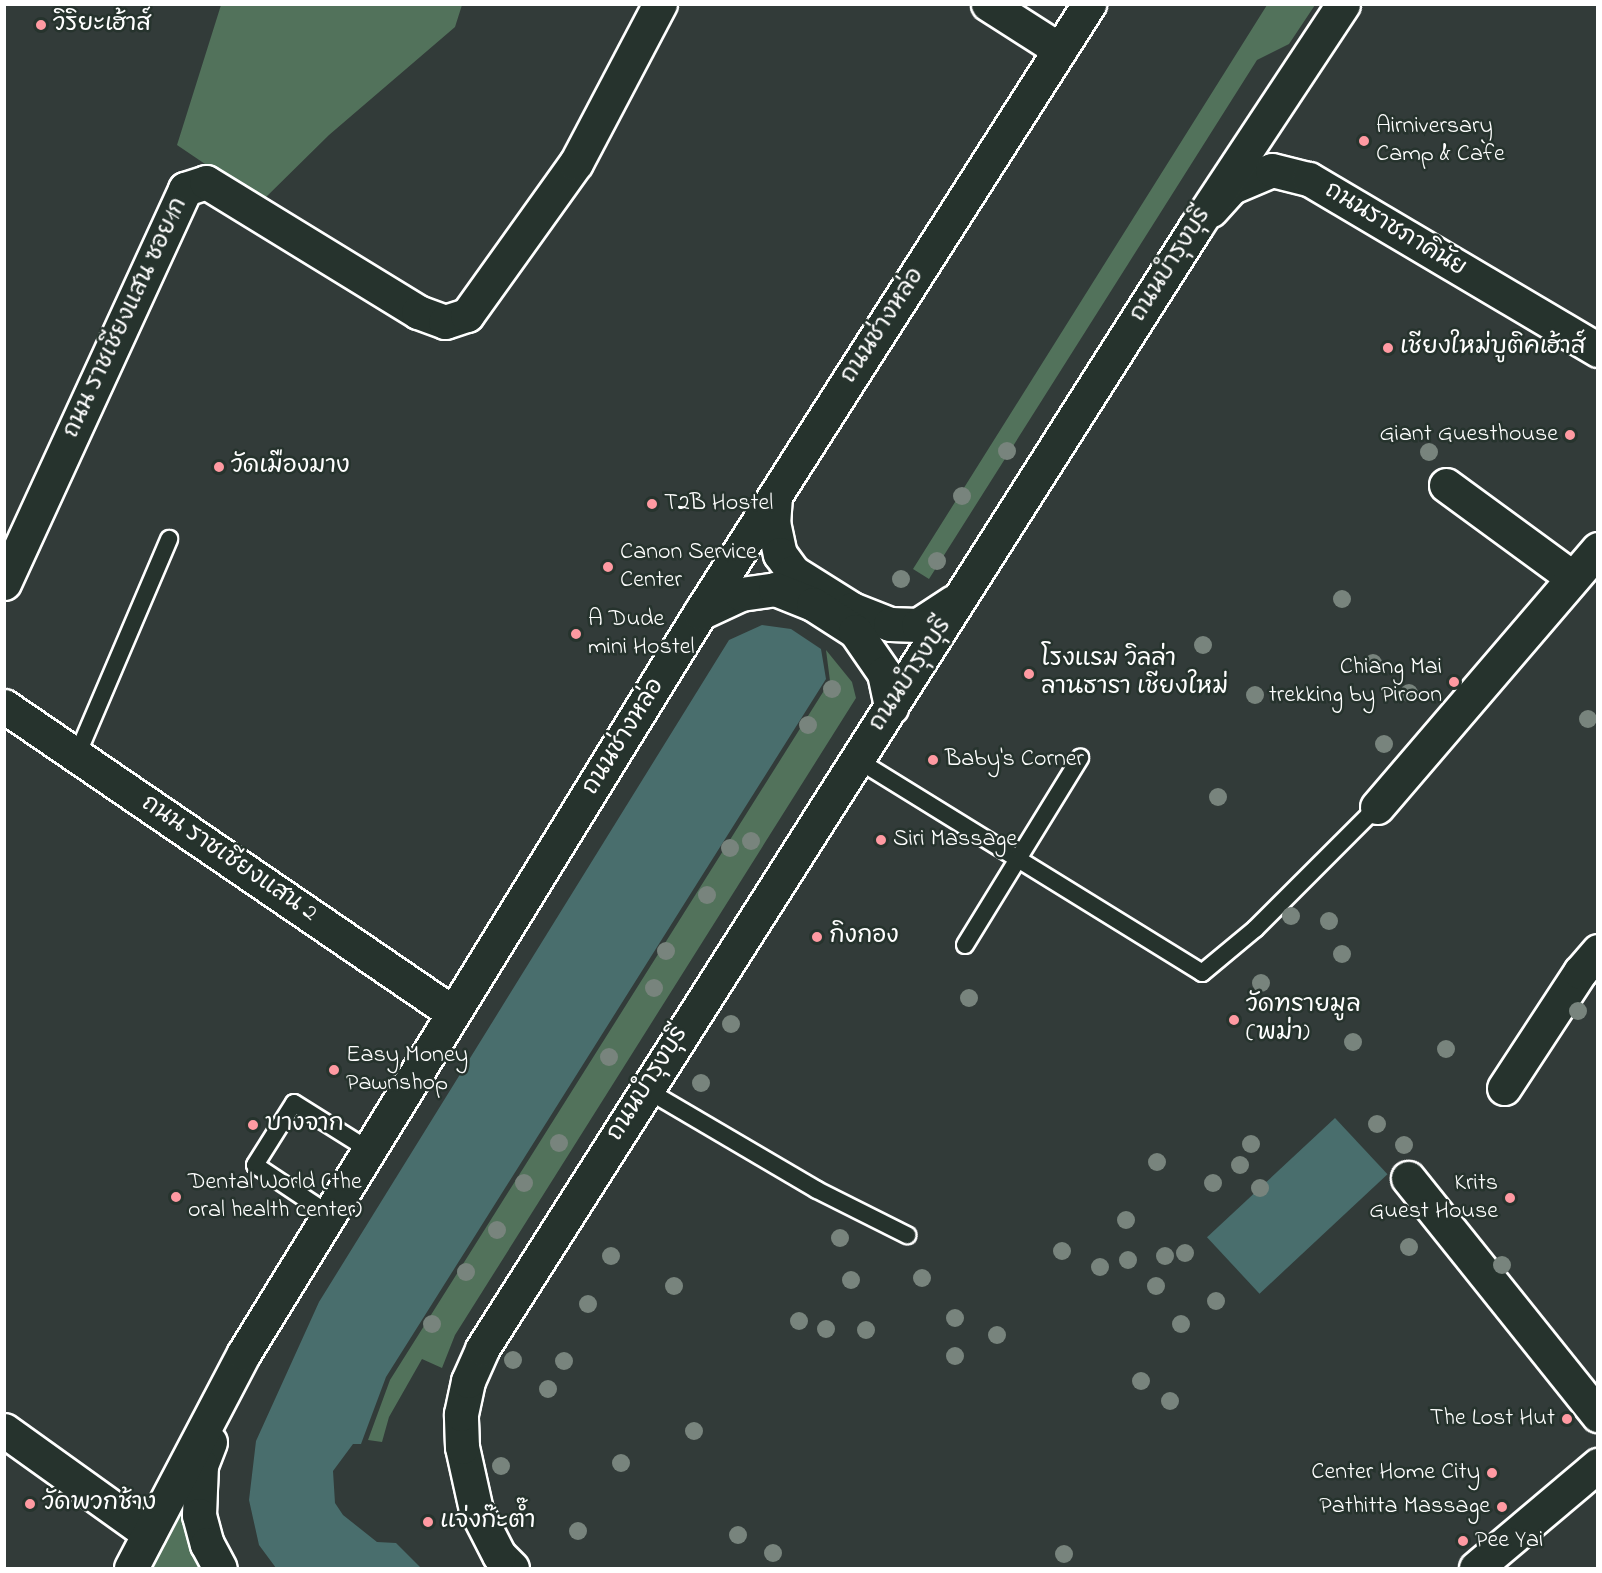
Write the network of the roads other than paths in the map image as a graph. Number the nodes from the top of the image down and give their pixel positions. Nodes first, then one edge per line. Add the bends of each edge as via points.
1 (660, 4) edge
2 (988, 4) edge
3 (1089, 4) edge
4 (1343, 4) edge
5 (1060, 50) junction
6 (1195, 228) junction
7 (1598, 350) edge
8 (1446, 484) dead end
9 (775, 496) junction
10 (169, 539) dead end
11 (1598, 549) edge
12 (1573, 578) junction
13 (4, 583) edge
14 (962, 596) junction
15 (700, 613) junction
16 (4, 706) edge
17 (891, 707) junction
18 (77, 755) junction
19 (1080, 758) dead end
20 (856, 759) junction
21 (1377, 807) joint
22 (1017, 859) junction
23 (964, 945) dead end
24 (1598, 951) edge
25 (453, 1013) junction
26 (1504, 1088) dead end
27 (645, 1089) junction
28 (369, 1150) junction
29 (1408, 1178) dead end
30 (330, 1215) junction
31 (907, 1235) dead end
32 (244, 1353) junction
33 (1598, 1415) edge
34 (4, 1430) edge
35 (1598, 1465) edge
36 (149, 1534) junction
37 (131, 1569) edge
38 (220, 1569) edge
39 (512, 1569) edge
40 (1476, 1569) edge

1 - 13 main road, ถนน ราชเชียงแสน ซอย1ก via 576,163 467,315 445,322 418,312 206,182 185,189
2 - 5 main road
3 - 5 main road, ถนนช่างหล่อ
4 - 6 main road, ถนนบำรุงบุรี
5 - 9 main road, ถนนช่างหล่อ
6 - 7 main road, ถนนราชภาคินัย via 1232,187 1272,170 1309,179
6 - 14 main road, ถนนบำรุงบุรี
8 - 12 main road
9 - 14 main road via 773,522 780,554 793,572 852,609 890,624 918,625
9 - 15 main road, ถนนช่างหล่อ
10 - 18 lane
11 - 12 main road
12 - 21 main road
14 - 17 main road, ถนนบำรุงบุรี
15 - 17 main road via 741,594 775,589 813,604 855,631 884,673
15 - 25 main road, ถนนช่างหล่อ
16 - 18 main road, ถนน ราชเชียงแสน 2
17 - 20 main road, ถนนบำรุงบุรี
18 - 25 main road, ถนน ราชเชียงแสน 2
19 - 22 lane
20 - 22 lane
20 - 27 main road, ถนนบำรุงบุรี
21 - 22 lane via 1255,929 1202,973
22 - 23 lane
24 - 26 main road
25 - 28 main road, ถนนช่างหล่อ
27 - 31 lane via 816,1190
27 - 39 main road, ถนนบำรุงบุรี via 482,1349 468,1381 461,1414 462,1447 476,1510 499,1555
28 - 30 main road, ถนนช่างหล่อ
28 - 30 lane via 294,1103 255,1165
29 - 33 main road
30 - 32 main road, ถนนช่างหล่อ
32 - 36 main road
32 - 38 main road via 201,1465 200,1515 207,1544
34 - 36 main road
35 - 40 main road
36 - 37 main road

